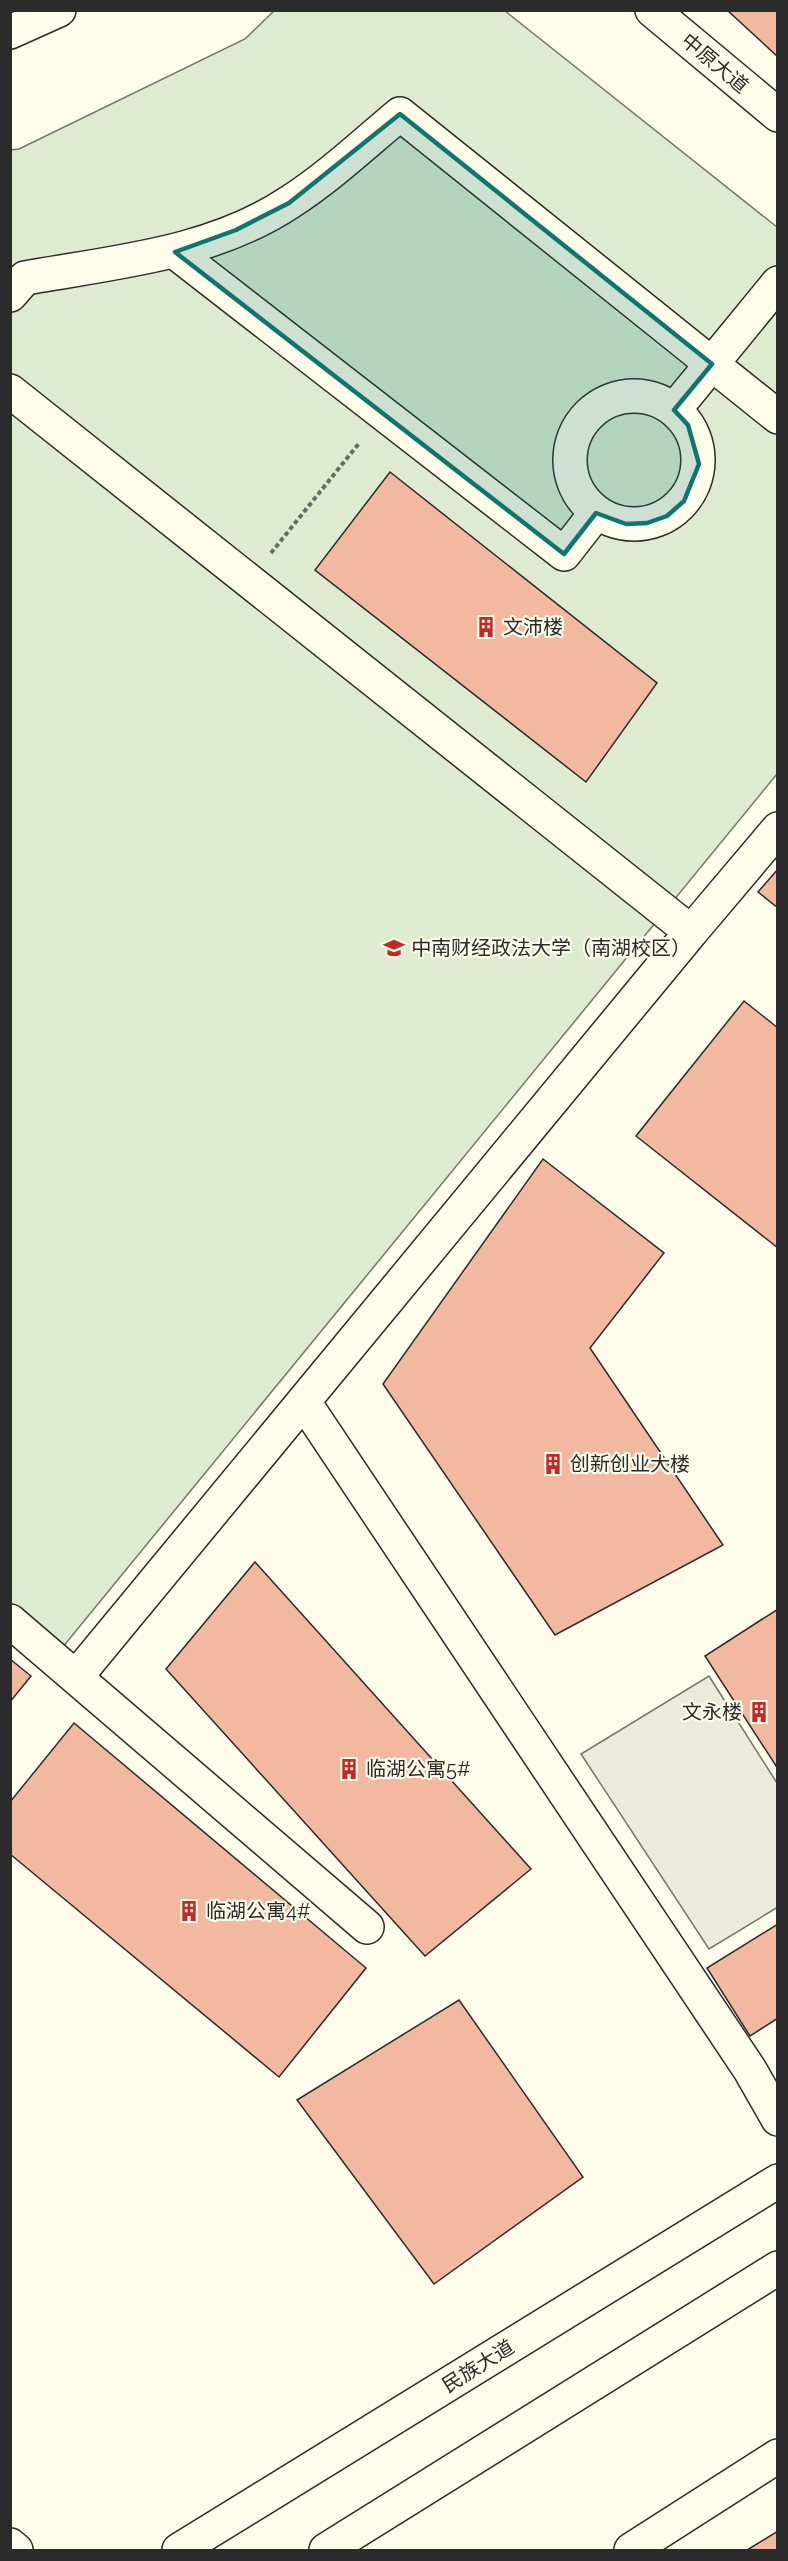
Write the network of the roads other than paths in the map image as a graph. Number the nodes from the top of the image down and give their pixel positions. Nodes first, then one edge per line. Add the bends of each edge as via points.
1 (59, 10) edge
2 (652, 10) edge
3 (10, 32) edge
4 (777, 115) edge
5 (175, 252) junction
6 (777, 283) edge
7 (10, 295) edge
8 (712, 364) junction
9 (10, 391) edge
10 (674, 410) junction
11 (777, 417) edge
12 (597, 513) junction
13 (777, 830) edge
14 (691, 932) junction
15 (304, 1402) junction
16 (10, 1621) edge
17 (76, 1677) junction
18 (367, 1927) dead end
19 (777, 2118) edge
20 (777, 2181) edge
21 (777, 2268) edge
22 (777, 2456) edge
23 (10, 2545) edge
24 (16, 2550) edge
25 (179, 2550) edge
26 (326, 2550) edge
27 (631, 2550) edge

1 - 3 street
2 - 4 street, 中原大道
5 - 7 street via 25,278
5 - 8 street via 236,230 289,203 400,114
5 - 12 street via 564,554
6 - 8 street
8 - 10 street
8 - 11 street
9 - 14 street
10 - 12 street via 688,425 699,464 684,501 667,516 647,523 626,524
10 - 12 street via 656,400 636,396 615,399 597,408 582,423 572,442 570,464 575,485
13 - 14 street
14 - 15 street
15 - 17 street
15 - 19 street via 750,2070
16 - 17 street
17 - 18 street
20 - 25 street, 民族大道
21 - 26 street
22 - 27 street
23 - 24 street

